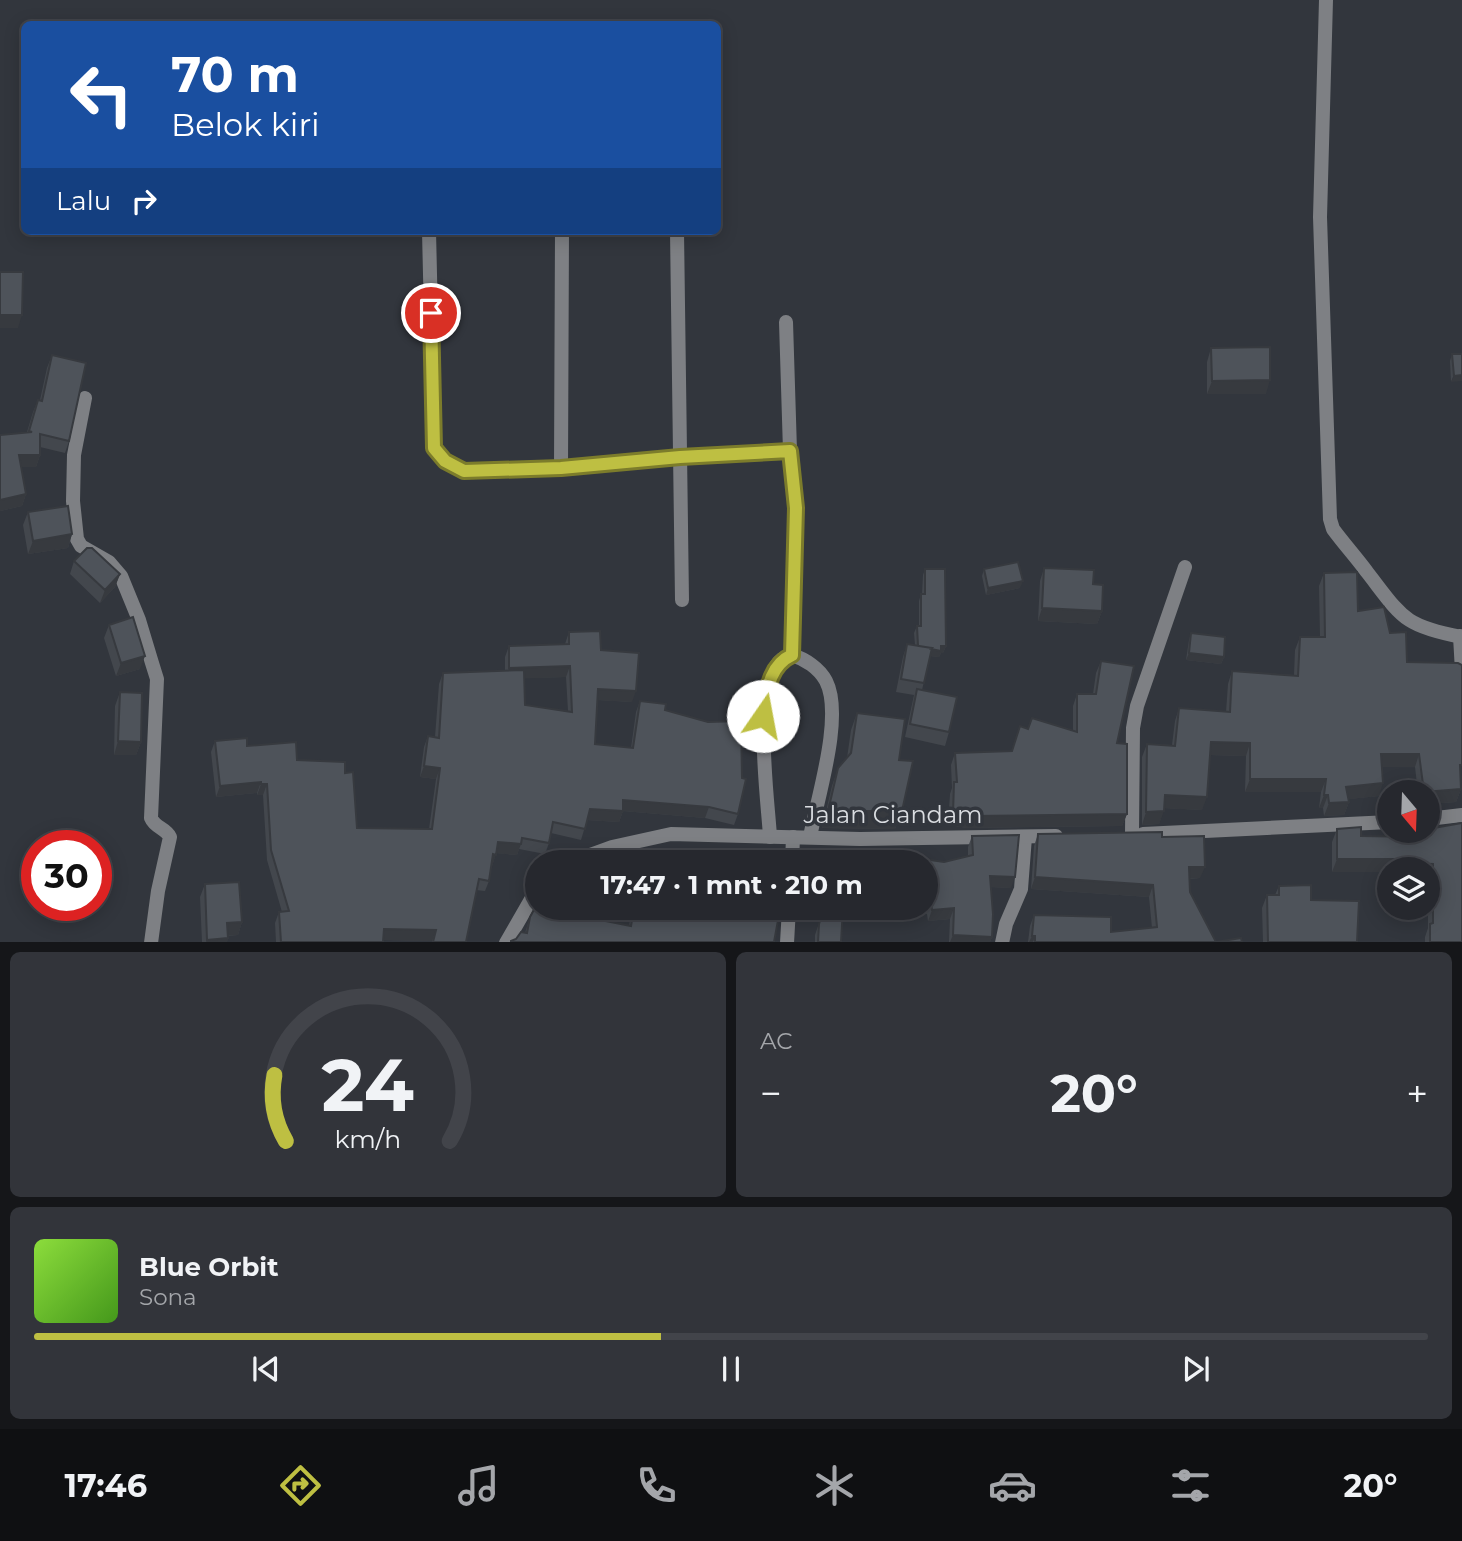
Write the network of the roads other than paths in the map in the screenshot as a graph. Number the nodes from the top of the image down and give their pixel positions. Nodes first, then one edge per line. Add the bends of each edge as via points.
1 (1326, 0) edge
2 (429, 235) edge
3 (562, 235) edge
4 (677, 235) edge
5 (786, 322) dead end
6 (85, 398) dead end
7 (790, 451) junction
8 (680, 457) junction
9 (561, 468) junction
10 (1185, 567) dead end
11 (682, 600) dead end
12 (1461, 637) edge
13 (792, 655) junction
14 (1462, 671) edge
15 (1462, 815) edge
16 (1440, 818) edge
17 (1377, 823) edge
18 (1071, 836) edge
19 (770, 837) junction
20 (793, 837) junction
21 (810, 837) junction
22 (1026, 837) junction
23 (604, 850) edge
24 (792, 850) edge
25 (525, 910) edge
26 (788, 920) edge
27 (151, 942) edge
28 (507, 942) edge
29 (787, 942) edge
30 (1002, 942) edge

1 - 12 street via 1320,217 1330,519 1395,610 1427,629
2 - 9 street via 434,448 445,461 464,471
3 - 9 street
4 - 8 street
5 - 7 street
6 - 27 street via 74,455 77,539 81,547 116,567 157,679 151,818 170,837
7 - 8 street
7 - 13 street via 796,508
8 - 9 street
8 - 11 street
10 - 17 street via 1137,706 1126,835
12 - 14 street
13 - 19 street via 773,671 763,716
13 - 21 street via 807,660 826,681 832,704 831,734
15 - 16 street
18 - 22 street, Jalan Ciandam
19 - 20 street, Jalan Ciandam
19 - 23 street, Jalan Ciandam via 671,834
20 - 21 street, Jalan Ciandam
20 - 24 street
21 - 22 street, Jalan Ciandam
22 - 30 street via 1021,889
25 - 28 street
26 - 29 street

